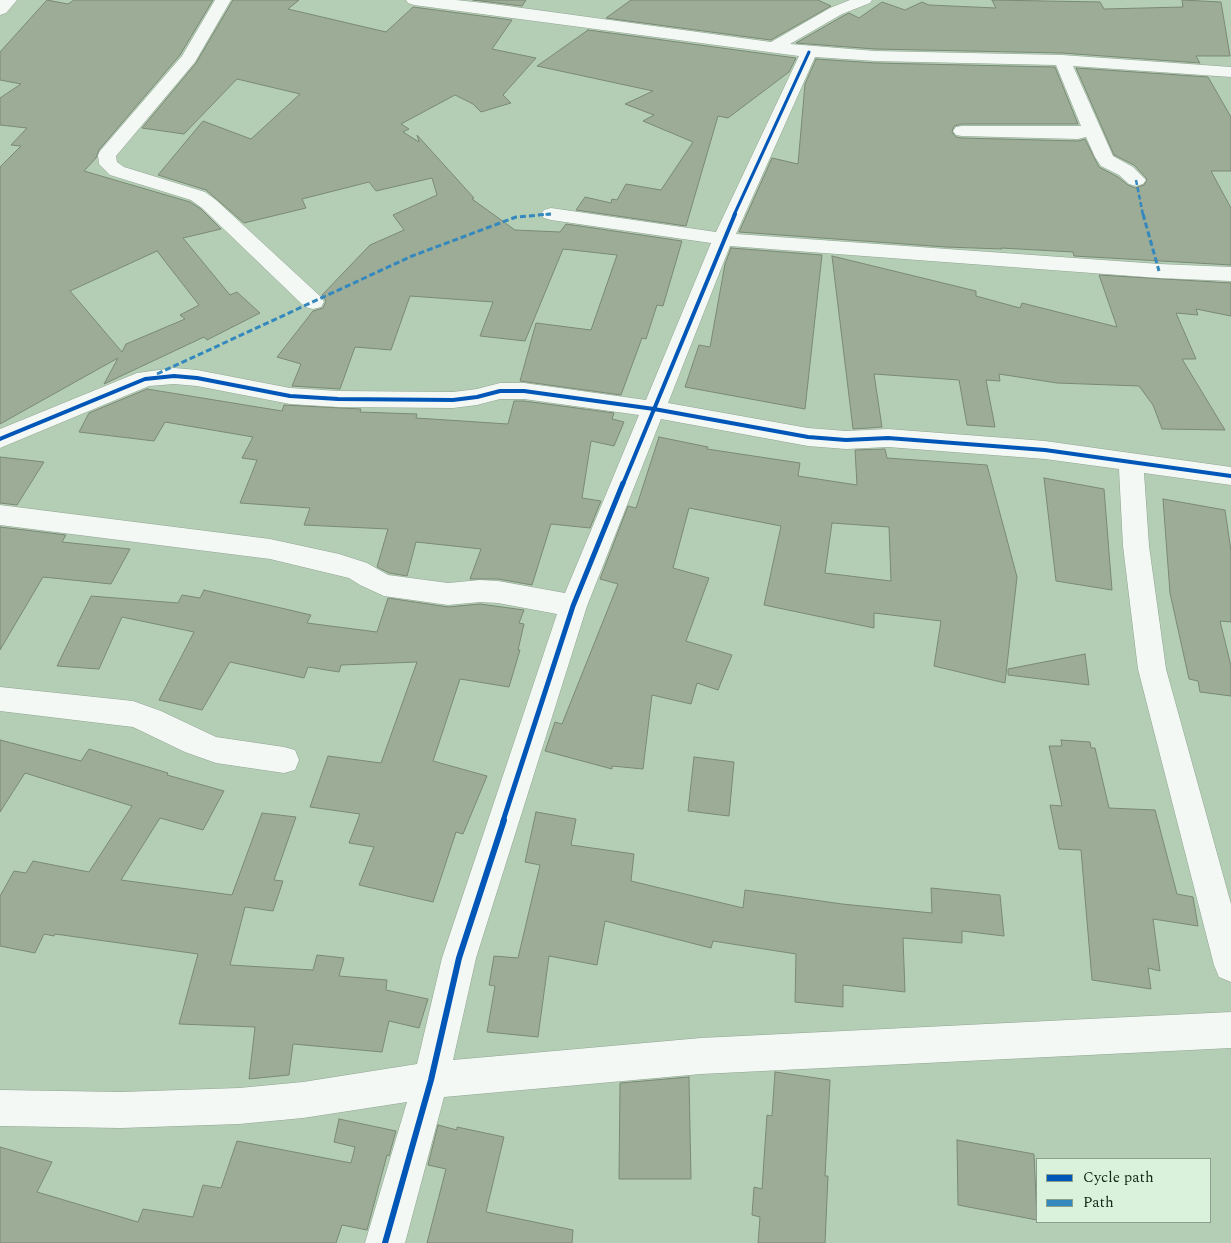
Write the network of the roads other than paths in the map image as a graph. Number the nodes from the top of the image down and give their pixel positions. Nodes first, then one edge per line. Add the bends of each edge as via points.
1 (9, 0) edge
2 (223, 0) edge
3 (414, 0) edge
4 (864, 0) edge
5 (0, 10) edge
6 (772, 48) junction
7 (809, 52) junction
8 (1062, 60) junction
9 (1231, 72) edge
10 (1090, 126) junction
11 (962, 131) dead end
12 (1136, 180) dead end
13 (552, 214) dead end
14 (724, 239) junction
15 (1231, 274) edge
16 (312, 302) dead end
17 (654, 409) junction
18 (0, 439) edge
19 (1131, 462) junction
20 (1231, 476) edge
21 (0, 515) edge
22 (573, 606) junction
23 (0, 699) edge
24 (284, 760) dead end
25 (1231, 965) edge
26 (1231, 1030) edge
27 (431, 1080) junction
28 (0, 1108) edge
29 (384, 1243) edge

1 - 5 street
2 - 16 street via 190,58 107,155 108,164 117,171 198,196
3 - 6 street via 493,8
4 - 6 street via 836,11
6 - 7 street
7 - 8 street
7 - 14 street
8 - 9 street
8 - 10 street
10 - 11 street via 1078,133
10 - 12 street via 1108,162 1126,170
13 - 14 street
14 - 15 street
14 - 17 street
17 - 18 street via 524,391 500,391 453,400 328,399 290,396 174,376 145,379
17 - 19 street via 808,437 846,440 888,438 1045,450
17 - 22 street
19 - 20 street
19 - 25 street via 1136,546 1152,670
21 - 22 street via 270,549 340,564 384,585 448,594 498,592
22 - 27 street via 459,958
23 - 24 street via 133,714 216,750
26 - 27 street via 701,1056
27 - 28 street via 303,1100 239,1106 121,1110
27 - 29 street

